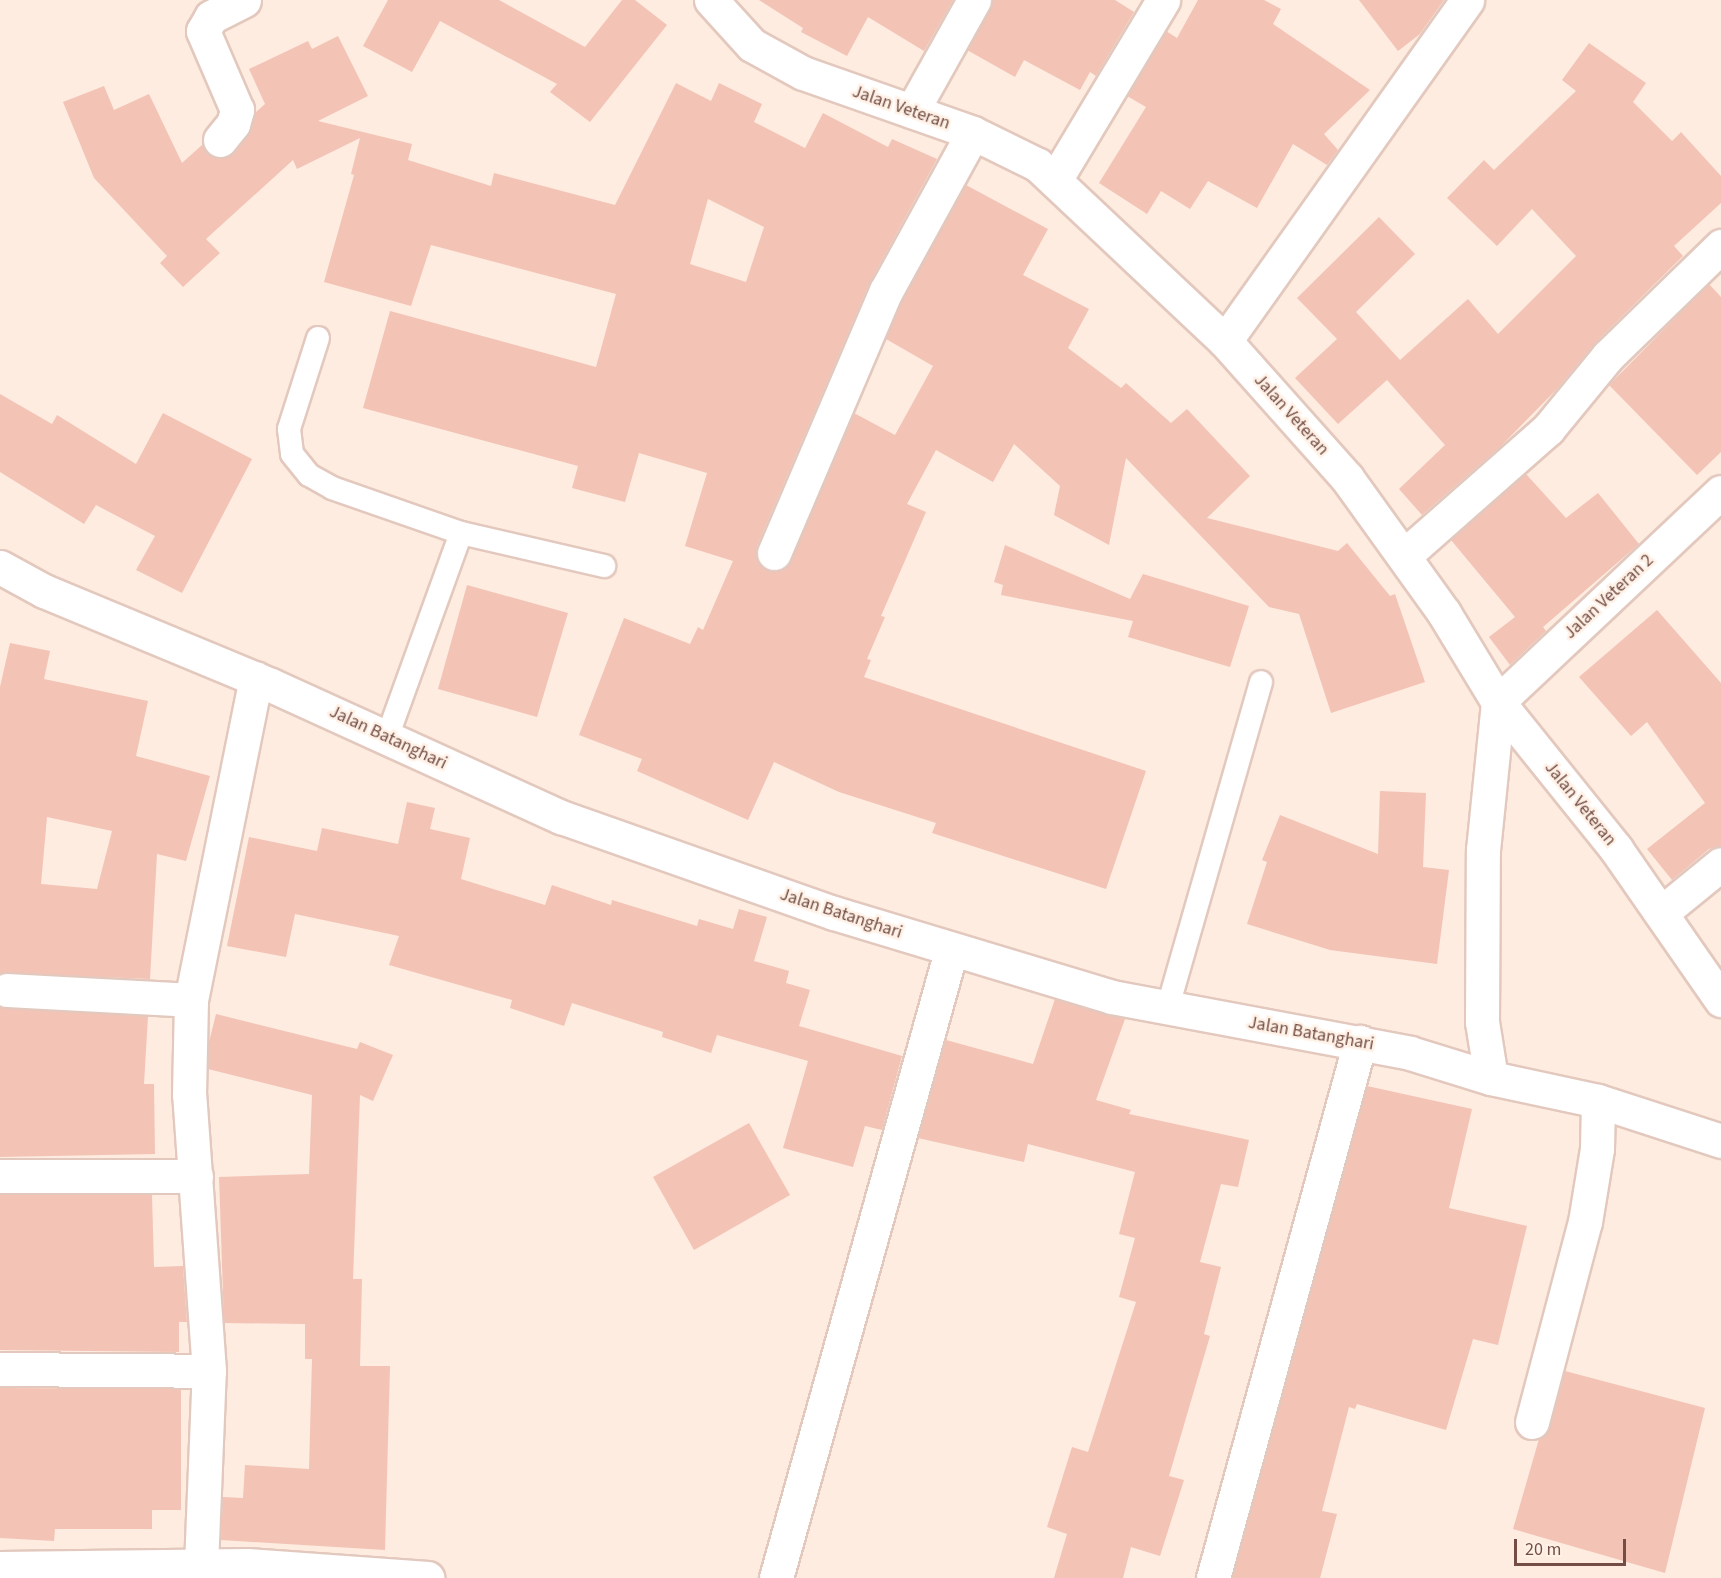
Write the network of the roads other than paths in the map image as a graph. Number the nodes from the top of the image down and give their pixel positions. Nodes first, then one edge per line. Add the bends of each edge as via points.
1 (244, 0) edge
2 (711, 0) edge
3 (974, 0) edge
4 (1163, 0) edge
5 (1467, 0) edge
6 (912, 111) junction
7 (973, 133) junction
8 (220, 140) dead end
9 (1055, 180) junction
10 (1721, 246) edge
11 (318, 338) dead end
12 (1225, 341) junction
13 (1721, 492) edge
14 (461, 534) junction
15 (774, 553) dead end
16 (1405, 555) junction
17 (604, 566) dead end
18 (0, 567) edge
19 (255, 679) junction
20 (1261, 682) dead end
21 (1498, 702) junction
22 (387, 737) junction
23 (1721, 864) edge
24 (1661, 913) junction
25 (951, 951) junction
26 (7, 990) dead end
27 (191, 1000) junction
28 (1721, 1000) edge
29 (1167, 1010) junction
30 (1360, 1042) junction
31 (1491, 1078) junction
32 (1598, 1101) junction
33 (1721, 1141) edge
34 (0, 1176) edge
35 (196, 1176) junction
36 (0, 1369) edge
37 (209, 1371) junction
38 (1532, 1422) dead end
39 (201, 1566) junction
40 (0, 1568) edge
41 (428, 1578) edge
42 (776, 1578) edge
43 (1213, 1578) edge

1 - 8 street via 211,17 204,30 237,110 233,124
2 - 6 street, Jalan Veteran via 752,45 804,73
3 - 6 street
4 - 9 street
5 - 12 street
6 - 7 street, Jalan Veteran
7 - 9 street, Jalan Veteran via 1038,165
7 - 15 street via 886,291
9 - 12 street, Jalan Veteran
10 - 16 street via 1608,356 1548,429
11 - 14 lane via 289,429 292,454 309,475 332,488
12 - 16 street, Jalan Veteran via 1347,478
13 - 21 street, Jalan Veteran 2
14 - 17 lane
14 - 22 lane
16 - 21 street, Jalan Veteran
18 - 19 street, Jalan Batanghari via 44,591
19 - 22 street, Jalan Batanghari
19 - 27 street
20 - 29 lane
21 - 24 street, Jalan Veteran via 1616,849
21 - 31 street via 1483,850 1482,1022
22 - 25 street, Jalan Batanghari via 561,817
23 - 24 street
24 - 28 street, Jalan Veteran
25 - 29 street, Jalan Batanghari
25 - 42 street
26 - 27 street
27 - 35 street via 189,1095
29 - 30 street, Jalan Batanghari
30 - 31 street, Jalan Batanghari
30 - 43 street
31 - 32 street, Jalan Batanghari
32 - 33 street, Jalan Batanghari
32 - 38 street via 1597,1149 1585,1222
34 - 35 street
35 - 37 street
36 - 37 street
37 - 39 street
39 - 40 street
39 - 41 street via 247,1565

